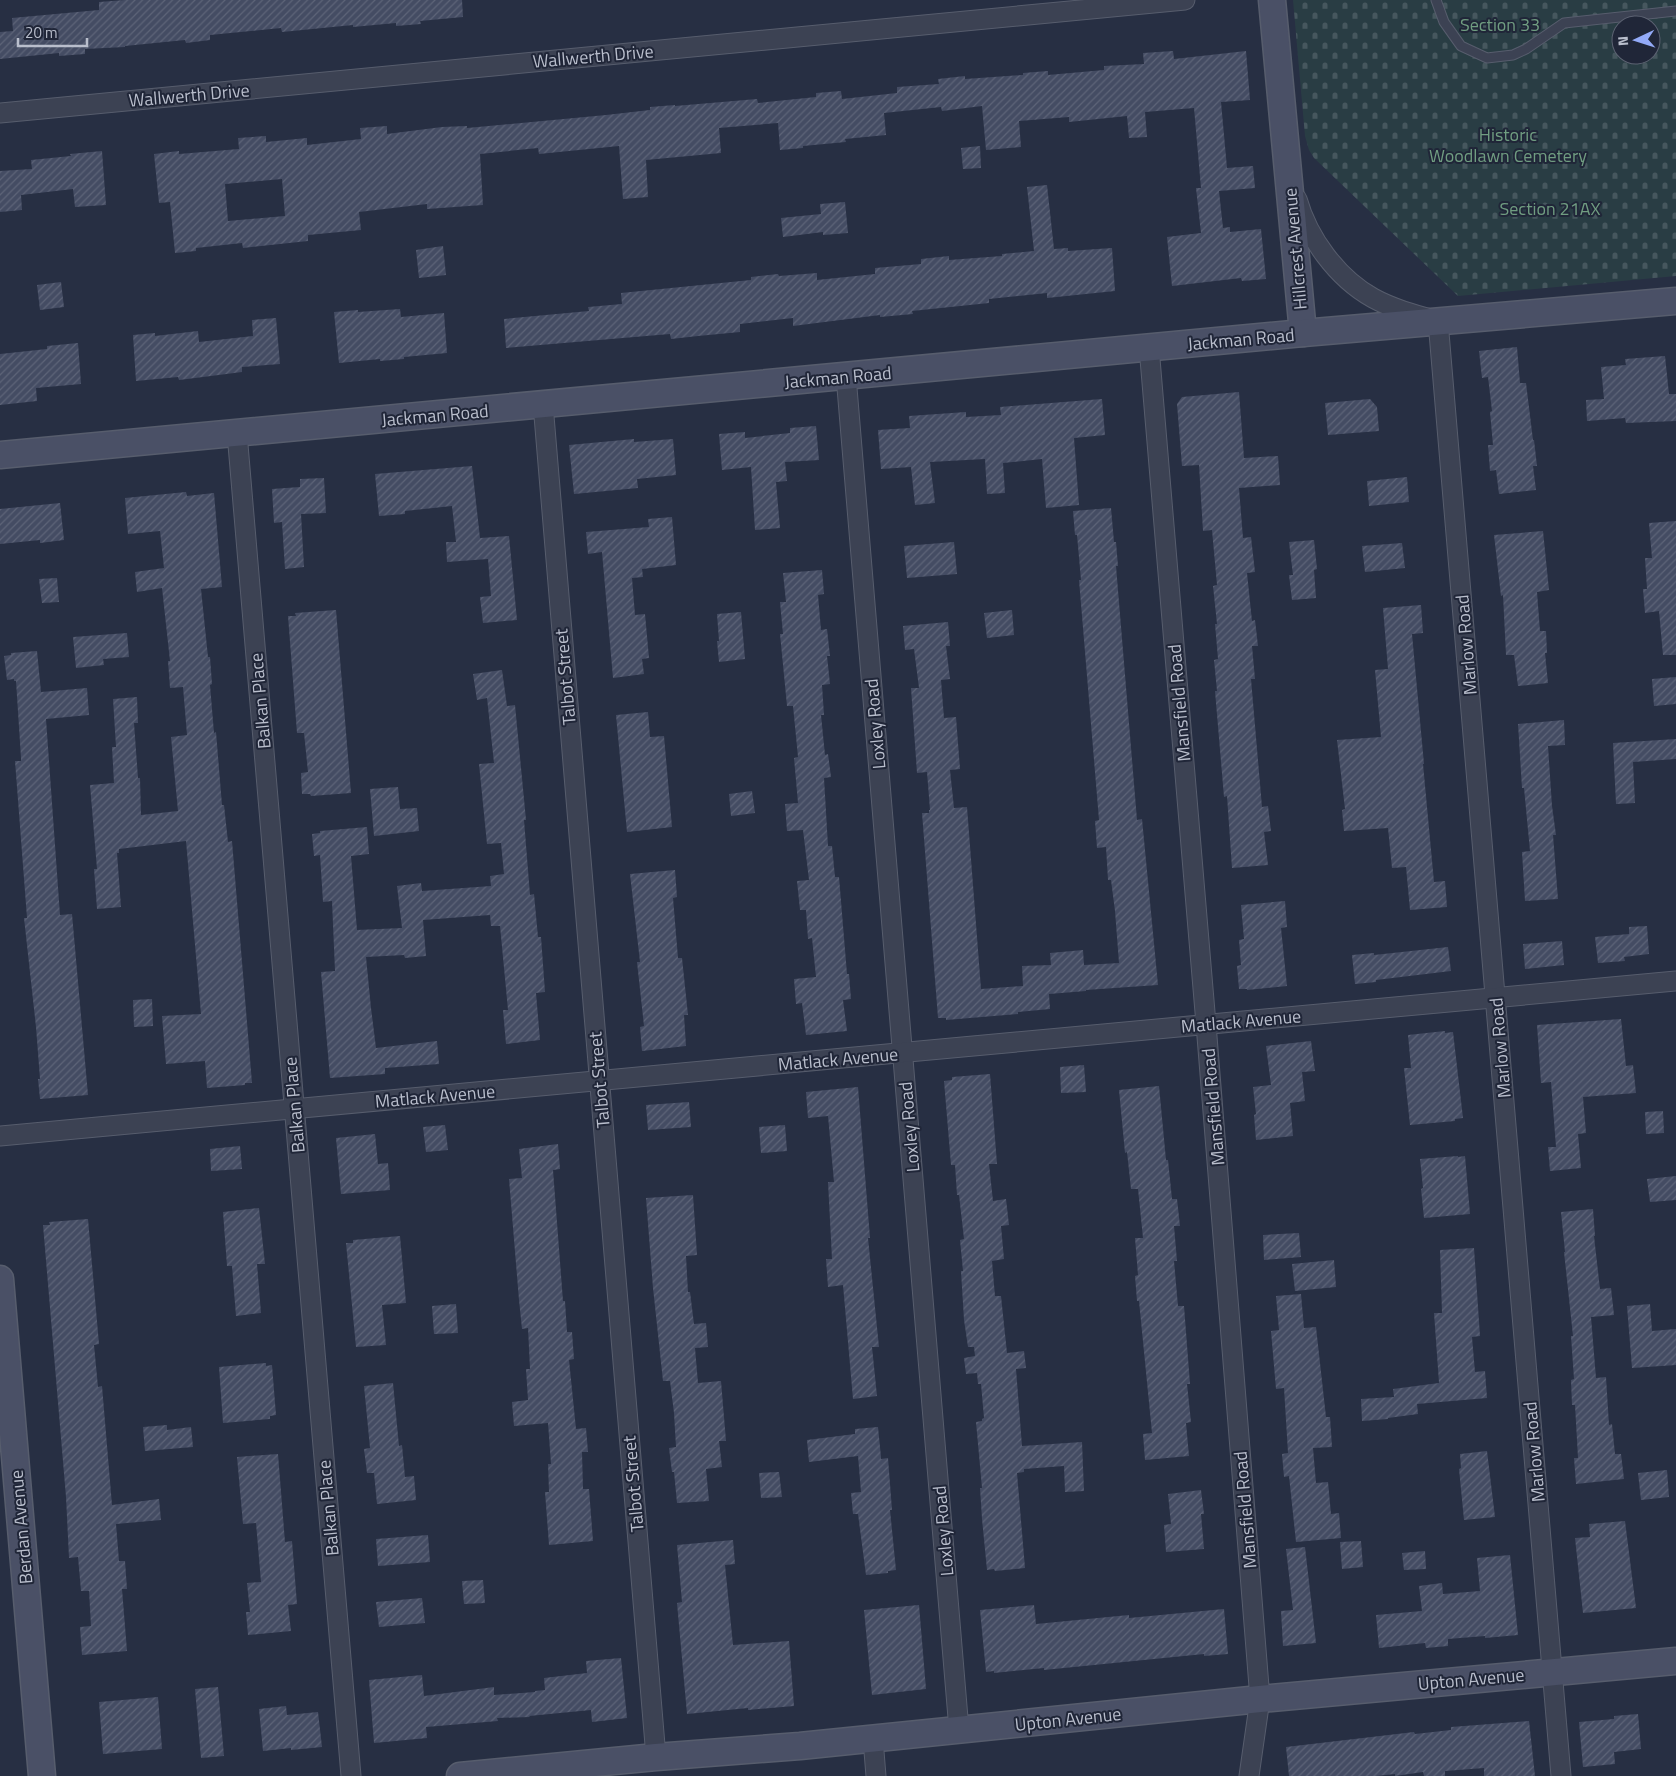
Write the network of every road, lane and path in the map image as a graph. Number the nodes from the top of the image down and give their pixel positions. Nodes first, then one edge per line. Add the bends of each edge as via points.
1 (1185, 0) edge
2 (1272, 0) edge
3 (1436, 0) edge
4 (1676, 10) edge
5 (0, 112) edge
6 (1287, 164) junction
7 (1676, 301) edge
8 (1438, 321) junction
9 (1303, 333) junction
10 (1149, 347) junction
11 (846, 376) junction
12 (543, 404) junction
13 (237, 433) junction
14 (0, 456) edge
15 (1676, 980) edge
16 (1496, 998) junction
17 (1206, 1024) junction
18 (903, 1053) junction
19 (599, 1081) junction
20 (294, 1109) junction
21 (0, 1136) edge
22 (0, 1279) edge
23 (1676, 1661) edge
24 (1552, 1672) junction
25 (1260, 1699) junction
26 (959, 1730) junction
27 (872, 1739) junction
28 (656, 1756) junction
29 (596, 1769) edge
30 (42, 1776) edge
31 (351, 1776) edge
32 (460, 1776) edge
33 (876, 1776) edge
34 (1249, 1776) edge
35 (1561, 1776) edge

1 - 5 street, Wallwerth Drive
2 - 6 street, Hillcrest Avenue
3 - 4 lane via 1444,22 1461,46 1487,58 1513,55 1564,23
6 - 8 street, Hillcrest Avenue via 1300,212 1316,242 1351,284 1401,310
6 - 9 street, Hillcrest Avenue
7 - 8 street, Jackman Road
8 - 9 street, Jackman Road
8 - 16 street, Marlow Road
9 - 10 street, Jackman Road
10 - 11 street, Jackman Road
10 - 17 street, Mansfield Road
11 - 12 street, Jackman Road
11 - 18 street, Loxley Road
12 - 13 street, Jackman Road
12 - 19 street, Talbot Street
13 - 14 street, Jackman Road
13 - 20 street, Balkan Place
15 - 16 street, Matlack Avenue
16 - 17 street, Matlack Avenue
16 - 24 street, Marlow Road
17 - 18 street, Matlack Avenue
17 - 25 street, Mansfield Road
18 - 19 street, Matlack Avenue
18 - 26 street, Loxley Road
19 - 20 street, Matlack Avenue
19 - 28 street, Talbot Street
20 - 21 street, Matlack Avenue
20 - 31 street, Balkan Place
22 - 30 street, Berdan Avenue
23 - 24 street, Upton Avenue
24 - 25 street, Upton Avenue
24 - 35 street, Marlow Road
25 - 26 street, Upton Avenue
25 - 34 street, Mansfield Road
26 - 27 street, Upton Avenue
27 - 28 street, Upton Avenue
27 - 33 street
28 - 29 street, Upton Avenue
29 - 32 street, Upton Avenue

